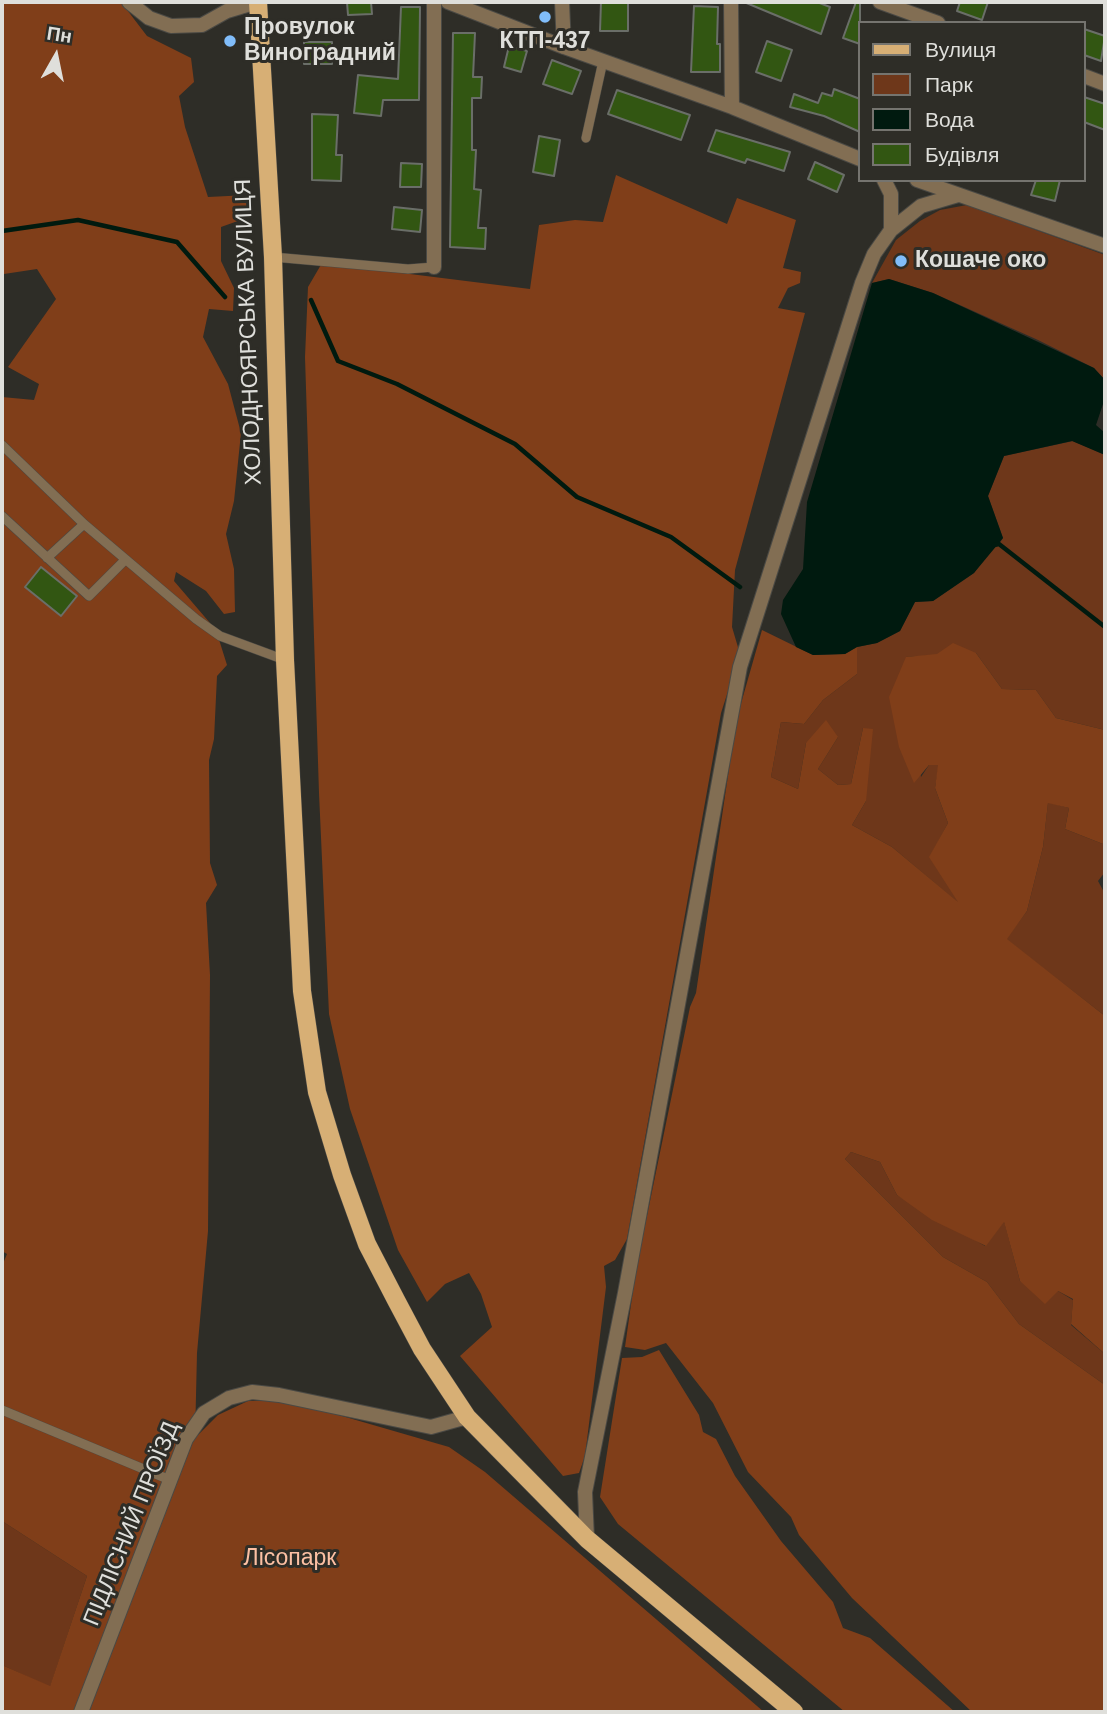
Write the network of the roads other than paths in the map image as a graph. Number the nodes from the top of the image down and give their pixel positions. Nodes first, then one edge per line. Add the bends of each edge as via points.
1 (129, 2) edge
2 (258, 2) edge
3 (433, 2) edge
4 (448, 2) edge
5 (562, 2) edge
6 (731, 2) edge
7 (880, 2) edge
8 (932, 21) edge
9 (564, 47) junction
10 (603, 61) junction
11 (1086, 77) edge
12 (1105, 84) edge
13 (732, 107) junction
14 (586, 138) dead end
15 (858, 158) edge
16 (885, 182) edge
17 (922, 182) edge
18 (958, 195) junction
19 (891, 230) junction
20 (1105, 246) edge
21 (272, 257) junction
22 (433, 267) joint
23 (2, 445) edge
24 (2, 516) edge
25 (84, 524) junction
26 (47, 558) junction
27 (125, 560) junction
28 (285, 660) junction
29 (2, 1410) edge
30 (467, 1417) junction
31 (170, 1480) junction
32 (587, 1539) junction
33 (81, 1712) edge
34 (794, 1712) edge

1 - 2 street via 149,18 171,26 202,25
2 - 21 main road, ХОЛОДНОЯРСЬКА ВУЛИЦЯ
3 - 22 street
4 - 9 street
5 - 9 street
6 - 13 street
7 - 8 street
9 - 10 street
10 - 13 street
10 - 14 lane
11 - 12 street
13 - 15 street
16 - 19 street via 891,194
17 - 18 street
18 - 19 street via 921,206
18 - 20 street
19 - 32 street via 862,283 740,667 585,1492
21 - 22 lane via 408,269
21 - 28 main road, ХОЛОДНОЯРСЬКА ВУЛИЦЯ
23 - 25 lane
24 - 26 lane
25 - 26 lane
25 - 27 lane
26 - 27 lane via 89,596
27 - 28 lane via 220,636
28 - 30 main road, ХОЛОДНОЯРСЬКА ВУЛИЦЯ via 302,991 317,1092 368,1244 422,1349
29 - 31 lane
30 - 31 street, ПІДЛІСНИЙ ПРОЇЗД via 431,1427 252,1392 229,1398 204,1413 186,1439
30 - 32 main road, ХОЛОДНОЯРСЬКА ВУЛИЦЯ
31 - 33 street, ПІДЛІСНИЙ ПРОЇЗД
32 - 34 main road, ХОЛОДНОЯРСЬКА ВУЛИЦЯ

